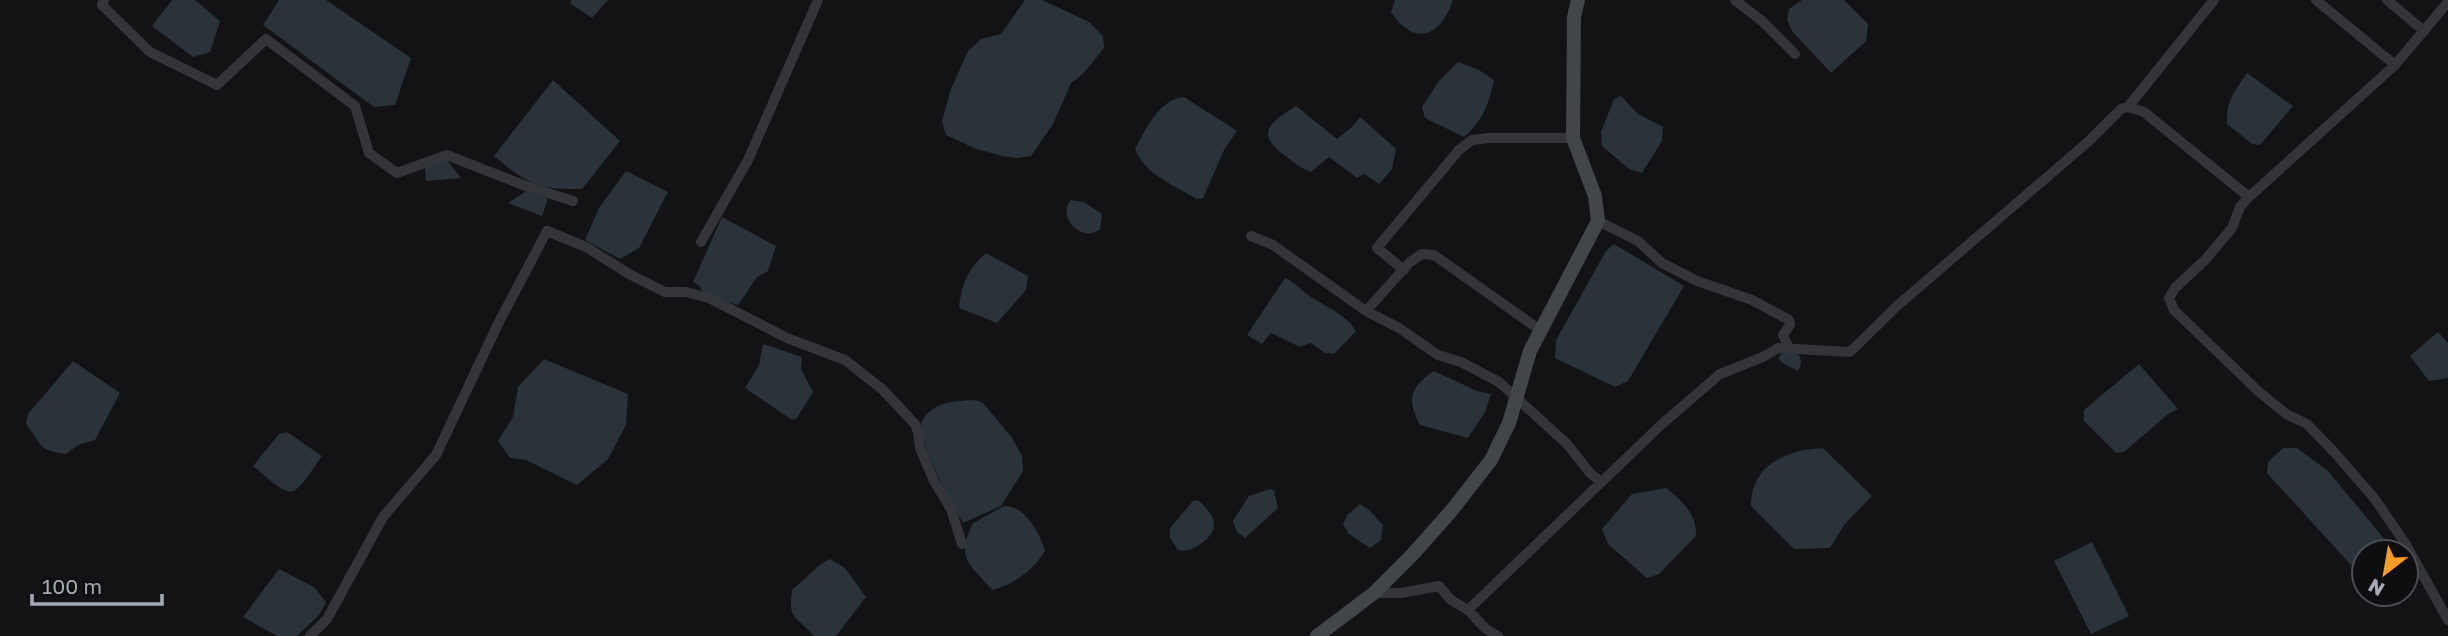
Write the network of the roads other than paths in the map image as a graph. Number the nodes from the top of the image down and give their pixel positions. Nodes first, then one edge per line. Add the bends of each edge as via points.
1 (104, 0) edge
2 (818, 0) edge
3 (1577, 0) edge
4 (1735, 0) edge
5 (2214, 0) edge
6 (2316, 0) edge
7 (2387, 0) edge
8 (2448, 2) edge
9 (2424, 31) junction
10 (1795, 54) dead end
11 (2395, 65) junction
12 (2128, 107) junction
13 (1573, 138) junction
14 (2249, 197) junction
15 (573, 201) dead end
16 (1598, 221) junction
17 (1251, 236) dead end
18 (701, 242) dead end
19 (1404, 270) junction
20 (1366, 310) junction
21 (1540, 330) junction
22 (1789, 348) junction
23 (1515, 396) junction
24 (1601, 482) junction
25 (962, 544) dead end
26 (1374, 593) junction
27 (1468, 610) junction
28 (2448, 620) edge
29 (310, 636) edge
30 (1317, 636) edge
31 (1498, 636) edge

1 - 15 street via 102,5 150,52 217,85 266,39 355,106 369,153 397,173 447,155
2 - 18 street via 748,160
3 - 13 street
4 - 10 street
5 - 12 street
6 - 11 street
7 - 9 street
8 - 9 street
9 - 11 street
11 - 14 street
12 - 14 street via 2144,112
12 - 22 street via 1974,237 1850,352
13 - 16 street via 1595,195
13 - 19 street via 1489,138 1472,140 1459,150 1377,248
14 - 28 street via 2232,228 2175,288 2169,298 2174,310 2286,414 2307,424 2342,461 2405,543
16 - 21 street
16 - 22 street via 1638,241 1662,263 1788,320 1783,335
17 - 20 street via 1273,245
19 - 20 street
19 - 21 street via 1422,254 1434,255
20 - 23 street via 1438,355 1499,382
21 - 23 street
22 - 24 street via 1778,348 1720,374
23 - 24 street
23 - 26 street via 1509,423 1491,460 1436,528
24 - 27 street
25 - 29 street via 951,509 920,448 915,424 882,389 845,360 787,338 709,299 664,292 586,247 547,231 436,455 383,517 327,619
26 - 27 street via 1439,586
26 - 30 street
27 - 31 street

